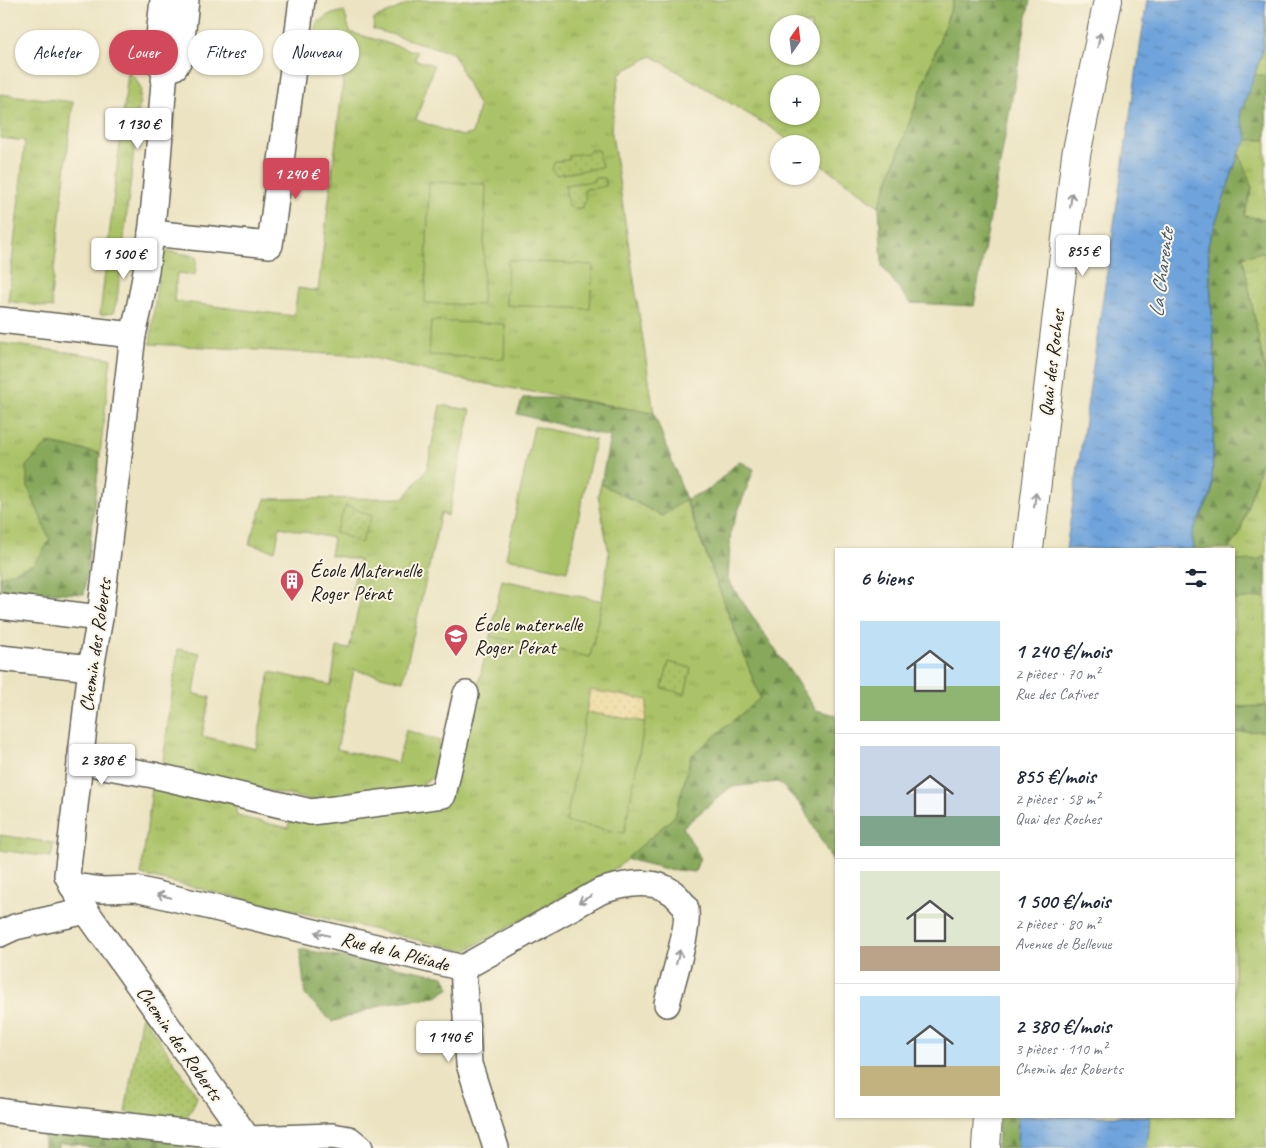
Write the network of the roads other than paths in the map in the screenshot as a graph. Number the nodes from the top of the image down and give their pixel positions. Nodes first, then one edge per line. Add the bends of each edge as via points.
1 (163, 0) edge
2 (186, 0) edge
3 (302, 0) edge
4 (1108, 0) edge
5 (160, 30) edge
6 (178, 62) edge
7 (166, 75) edge
8 (151, 233) junction
9 (0, 320) edge
10 (133, 335) junction
11 (1029, 548) edge
12 (0, 606) edge
13 (100, 618) junction
14 (0, 658) edge
15 (91, 668) junction
16 (466, 694) dead end
17 (80, 760) junction
18 (72, 886) junction
19 (86, 911) junction
20 (0, 934) edge
21 (463, 968) junction
22 (667, 1004) dead end
23 (0, 1111) edge
24 (988, 1118) edge
25 (250, 1143) edge
26 (360, 1148) edge
27 (496, 1148) edge
28 (986, 1148) edge

1 - 5 street
2 - 6 street
3 - 8 street via 270,245
11 -> 4 street, Quai des Roches via 1076,155
7 - 8 street, Chemin des Roberts
8 - 10 street, Chemin des Roberts
9 - 10 street
10 - 13 street, Chemin des Roberts
12 - 13 street
13 - 15 street, Chemin des Roberts
14 - 15 street
15 - 17 street, Chemin des Roberts
16 - 17 street via 443,795 311,812
17 - 18 street, Chemin des Roberts via 67,875
18 - 19 street, Chemin des Roberts
21 -> 18 street, Rue de la Pléiade via 136,889 102,890
19 - 20 street via 15,927
19 - 25 street, Chemin des Roberts
22 -> 21 street, Rue de la Pléiade via 686,928 685,907 674,893 661,886 640,883 601,891
21 - 27 street via 469,1064
23 - 25 street, Chemin des Roberts
24 - 28 street
25 - 26 street, Chemin des Roberts via 332,1136 349,1140

